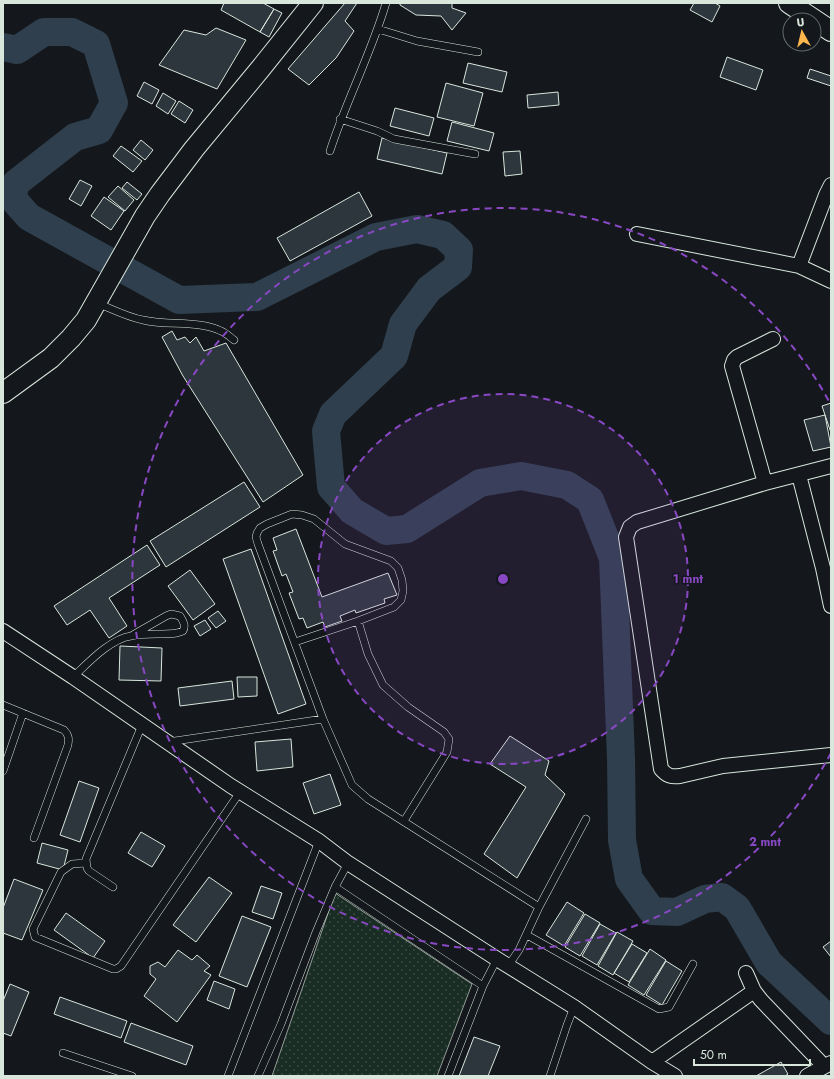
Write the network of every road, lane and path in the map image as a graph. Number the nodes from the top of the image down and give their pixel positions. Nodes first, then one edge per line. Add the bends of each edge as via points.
1 (313, 3) edge
2 (386, 3) edge
3 (789, 3) edge
4 (378, 29) junction
5 (831, 31) edge
6 (478, 52) dead end
7 (340, 119) junction
8 (330, 151) dead end
9 (475, 154) dead end
10 (831, 186) edge
11 (637, 234) dead end
12 (799, 266) junction
13 (831, 281) edge
14 (96, 303) junction
15 (772, 339) dead end
16 (234, 340) dead end
17 (3, 393) edge
18 (831, 466) edge
19 (799, 475) junction
20 (765, 483) junction
21 (831, 606) edge
22 (358, 621) junction
23 (3, 631) edge
24 (132, 636) junction
25 (295, 642) junction
26 (73, 677) junction
27 (3, 705) edge
28 (23, 713) junction
29 (323, 719) junction
30 (142, 725) junction
31 (167, 742) junction
32 (831, 755) edge
33 (3, 771) edge
34 (240, 792) junction
35 (586, 820) dead end
36 (404, 821) junction
37 (34, 838) dead end
38 (319, 842) junction
39 (86, 863) junction
40 (348, 863) junction
41 (113, 887) dead end
42 (335, 887) junction
43 (539, 907) junction
44 (527, 935) junction
45 (503, 963) junction
46 (693, 964) dead end
47 (746, 973) dead end
48 (483, 986) junction
49 (754, 991) junction
50 (574, 1007) junction
51 (63, 1053) dead end
52 (652, 1062) junction
53 (827, 1064) edge
54 (132, 1076) edge
55 (228, 1076) edge
56 (258, 1076) edge
57 (448, 1076) edge
58 (550, 1076) edge
59 (675, 1076) edge
60 (807, 1076) edge

1 - 14 street via 160,194
2 - 4 lane
3 - 5 street
4 - 6 lane via 417,41
4 - 7 lane
7 - 8 lane
7 - 9 lane via 394,139
10 - 12 street
11 - 12 street
12 - 13 street
14 - 16 lane via 141,320 212,328 222,331
14 - 17 street via 86,320 51,358
15 - 20 street via 737,357 732,366
18 - 19 street
19 - 20 street
19 - 21 street
20 - 32 street via 637,522 627,531 661,769 665,774 672,776 724,766
22 - 25 lane
22 - 25 lane via 394,606 401,600 402,580 398,568 391,561 345,544 314,519 292,514 260,528 256,537
22 - 36 lane via 368,654 383,685 408,707 444,732 449,739 447,752
23 - 26 street
24 - 24 lane via 177,633 185,628 184,622 180,616 171,614
24 - 26 lane via 114,642
25 - 29 lane
26 - 30 street
27 - 28 lane
28 - 33 lane
28 - 37 lane via 64,730 69,738
29 - 31 lane
29 - 36 lane via 352,785 386,812
30 - 31 street
30 - 39 lane
31 - 34 street
34 - 38 street
34 - 39 lane via 121,966 116,969 35,937 33,929 61,872 72,864
35 - 43 lane
36 - 43 lane
38 - 40 street
38 - 55 lane
39 - 41 lane via 89,871
40 - 42 lane
40 - 45 street
42 - 48 lane
42 - 56 lane
43 - 44 lane
44 - 45 lane
44 - 46 lane via 659,1009 669,1007
45 - 48 lane
45 - 50 street
47 - 49 street
48 - 57 lane
49 - 52 street
49 - 53 street
50 - 52 street
50 - 58 lane
51 - 54 lane
52 - 59 street
53 - 60 street

